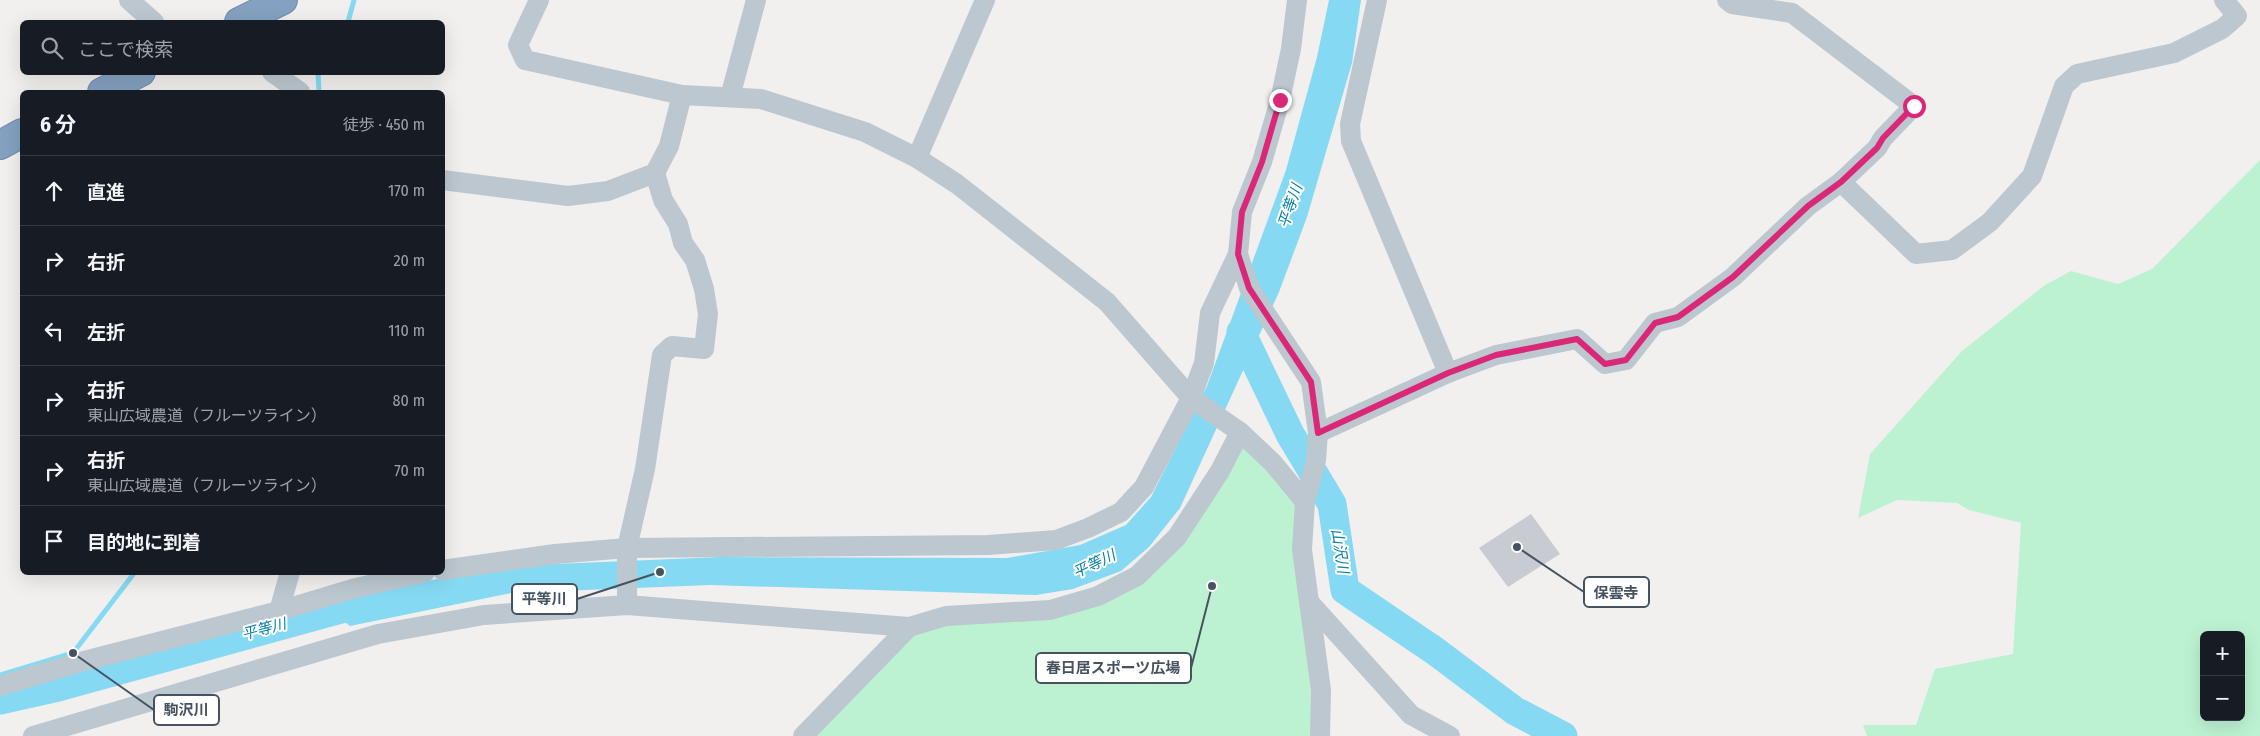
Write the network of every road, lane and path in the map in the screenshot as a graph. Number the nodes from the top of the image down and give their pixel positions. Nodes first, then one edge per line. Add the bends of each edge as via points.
1 (129, 0) edge
2 (283, 0) edge
3 (539, 0) edge
4 (756, 0) edge
5 (985, 0) edge
6 (1297, 0) edge
7 (1377, 0) edge
8 (1727, 0) edge
9 (2224, 0) edge
10 (152, 20) edge
11 (242, 20) edge
12 (134, 75) edge
13 (276, 75) edge
14 (106, 90) edge
15 (297, 90) edge
16 (682, 95) junction
17 (730, 97) junction
18 (20, 134) edge
19 (0, 145) edge
20 (917, 158) junction
21 (655, 173) junction
22 (445, 180) edge
23 (1841, 182) junction
24 (1238, 254) junction
25 (1448, 373) junction
26 (1191, 398) junction
27 (1240, 432) junction
28 (1318, 433) junction
29 (1306, 497) junction
30 (627, 548) junction
31 (445, 570) edge
32 (289, 575) edge
33 (413, 575) edge
34 (1309, 602) junction
35 (627, 605) junction
36 (279, 611) junction
37 (909, 626) junction
38 (0, 686) edge
39 (33, 736) edge
40 (803, 736) edge
41 (1320, 736) edge
42 (1450, 736) edge

1 - 10 street
2 - 11 highway
3 - 16 street via 518,45 525,60
4 - 17 street
5 - 20 street
6 - 24 street via 1280,100 1262,162 1242,212
7 - 25 street via 1350,124 1351,141
8 - 23 street via 1732,4 1792,13 1914,106
9 - 23 street via 2237,16 2222,29 2174,53 2077,74 2064,86 2032,176 1990,222 1952,250 1916,254
12 - 14 highway
13 - 15 street
16 - 17 street
16 - 21 street via 669,146
17 - 20 street via 761,99 865,132
18 - 19 highway
20 - 26 street via 957,184 1107,302
21 - 22 street via 608,191 568,196
21 - 30 street via 663,200 678,224 683,243 695,260 708,314 704,349 672,346 662,355 645,469
23 - 25 street via 1808,206 1733,277 1678,317 1655,323 1626,360 1605,364 1577,339 1496,355
24 - 26 street via 1210,312 1204,362
24 - 28 street via 1249,288 1311,382
25 - 28 street
26 - 27 street
26 - 30 street via 1144,487 1121,512 1056,540 988,545
27 - 29 street
27 - 37 street via 1220,471 1177,536 1137,576 1098,596 1050,610 946,616
28 - 29 street via 1316,460
29 - 34 street via 1302,550
30 - 31 street via 555,554
30 - 35 street
32 - 36 street
33 - 36 street
34 - 41 street via 1321,690
34 - 42 street via 1411,715
35 - 37 street
35 - 39 street via 484,616 378,634
36 - 38 street
37 - 40 street

